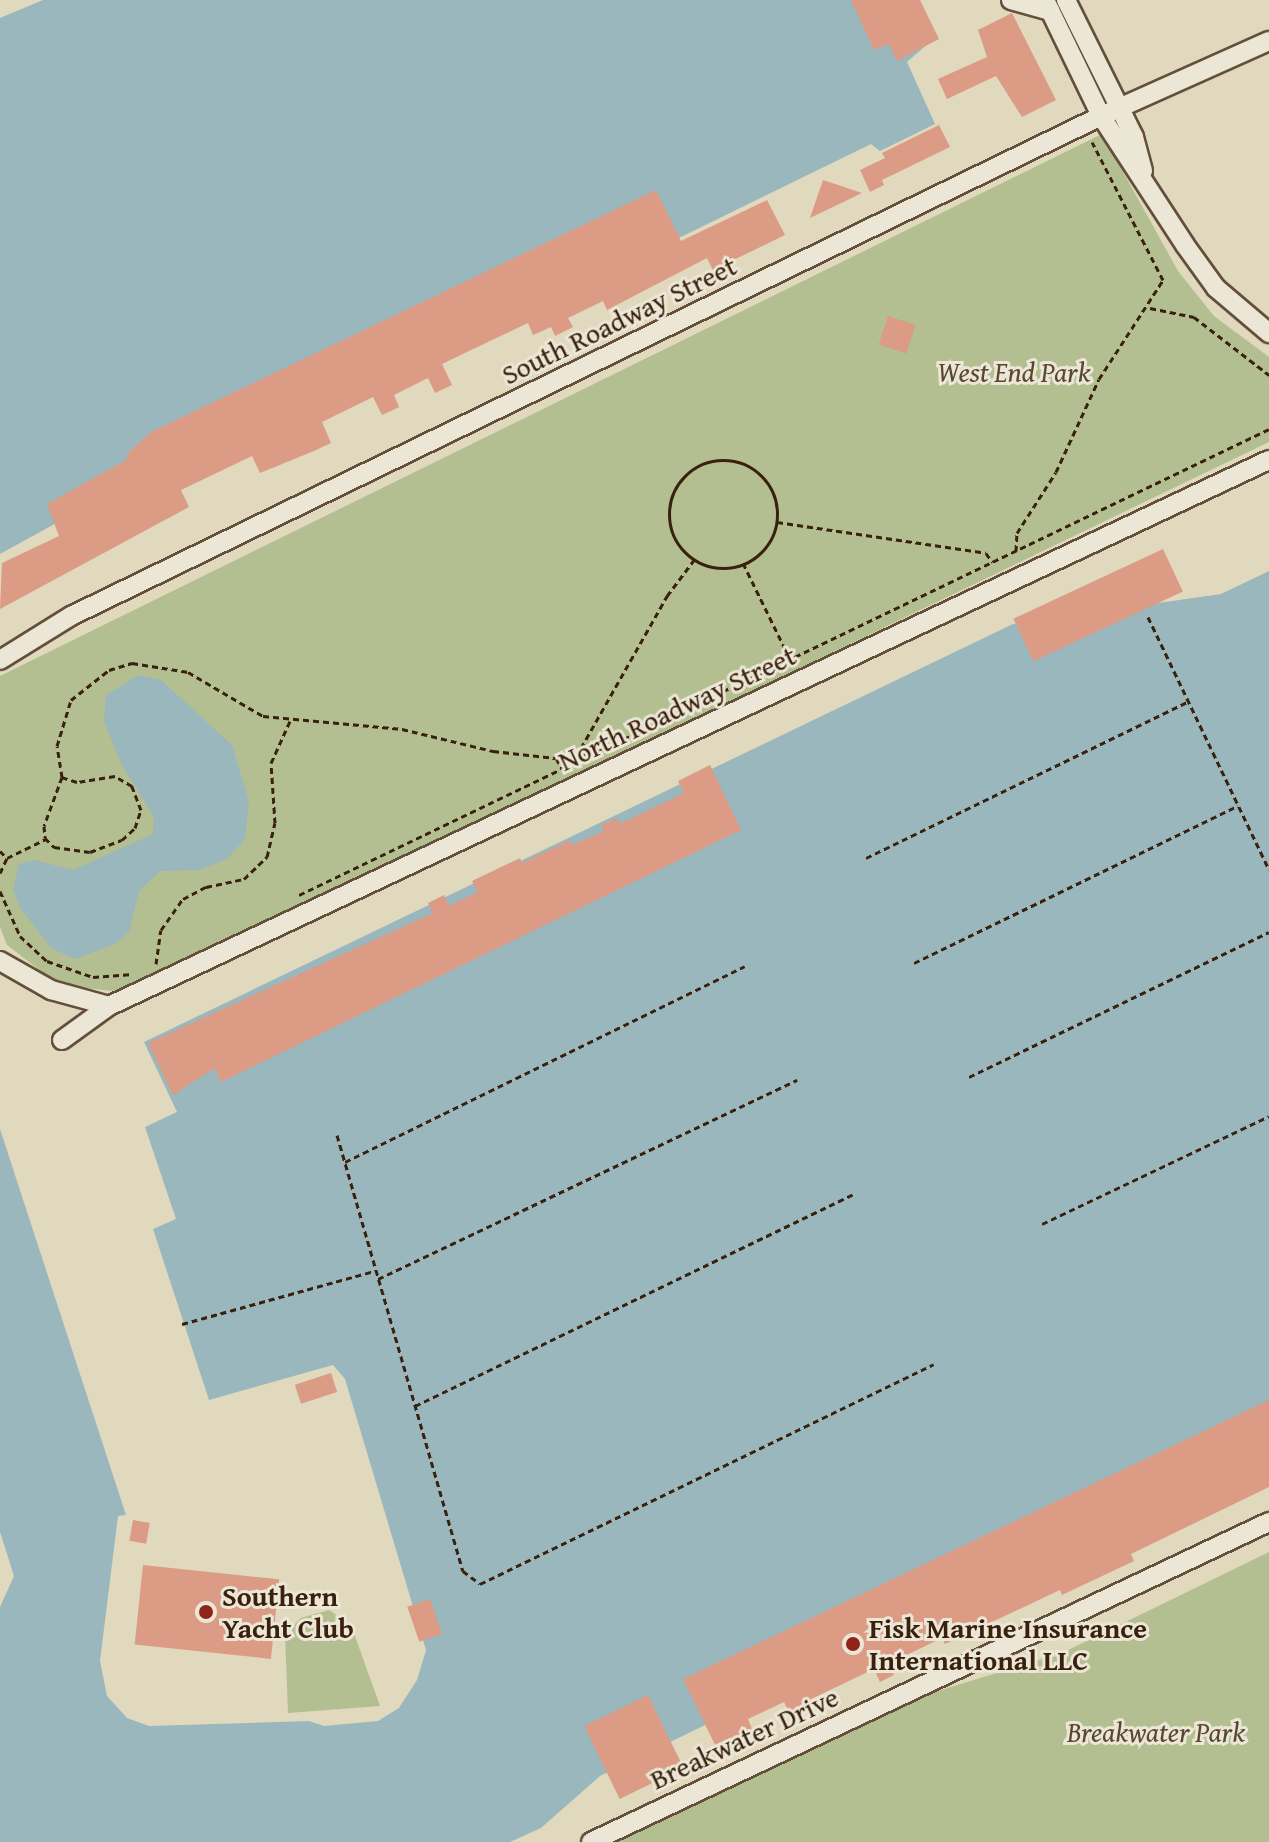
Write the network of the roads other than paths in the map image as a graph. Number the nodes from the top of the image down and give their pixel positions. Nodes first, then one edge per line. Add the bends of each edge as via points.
1 (1011, 0) edge
2 (1066, 0) edge
3 (1047, 6) edge
4 (1269, 41) edge
5 (1119, 107) junction
6 (1101, 116) junction
7 (1147, 185) junction
8 (1269, 333) edge
9 (1269, 460) edge
10 (0, 660) edge
11 (0, 962) edge
12 (109, 1006) junction
13 (62, 1040) dead end
14 (1269, 1522) edge
15 (591, 1842) edge

1 - 3 street
2 - 5 street
3 - 6 street
4 - 5 street, South Roadway Street
5 - 6 street, South Roadway Street
5 - 7 street
6 - 7 street
6 - 10 street, South Roadway Street via 71,616
7 - 8 street via 1216,288
9 - 12 street, North Roadway Street
11 - 12 street via 51,990
12 - 13 street, North Roadway Street
14 - 15 street, Breakwater Drive

